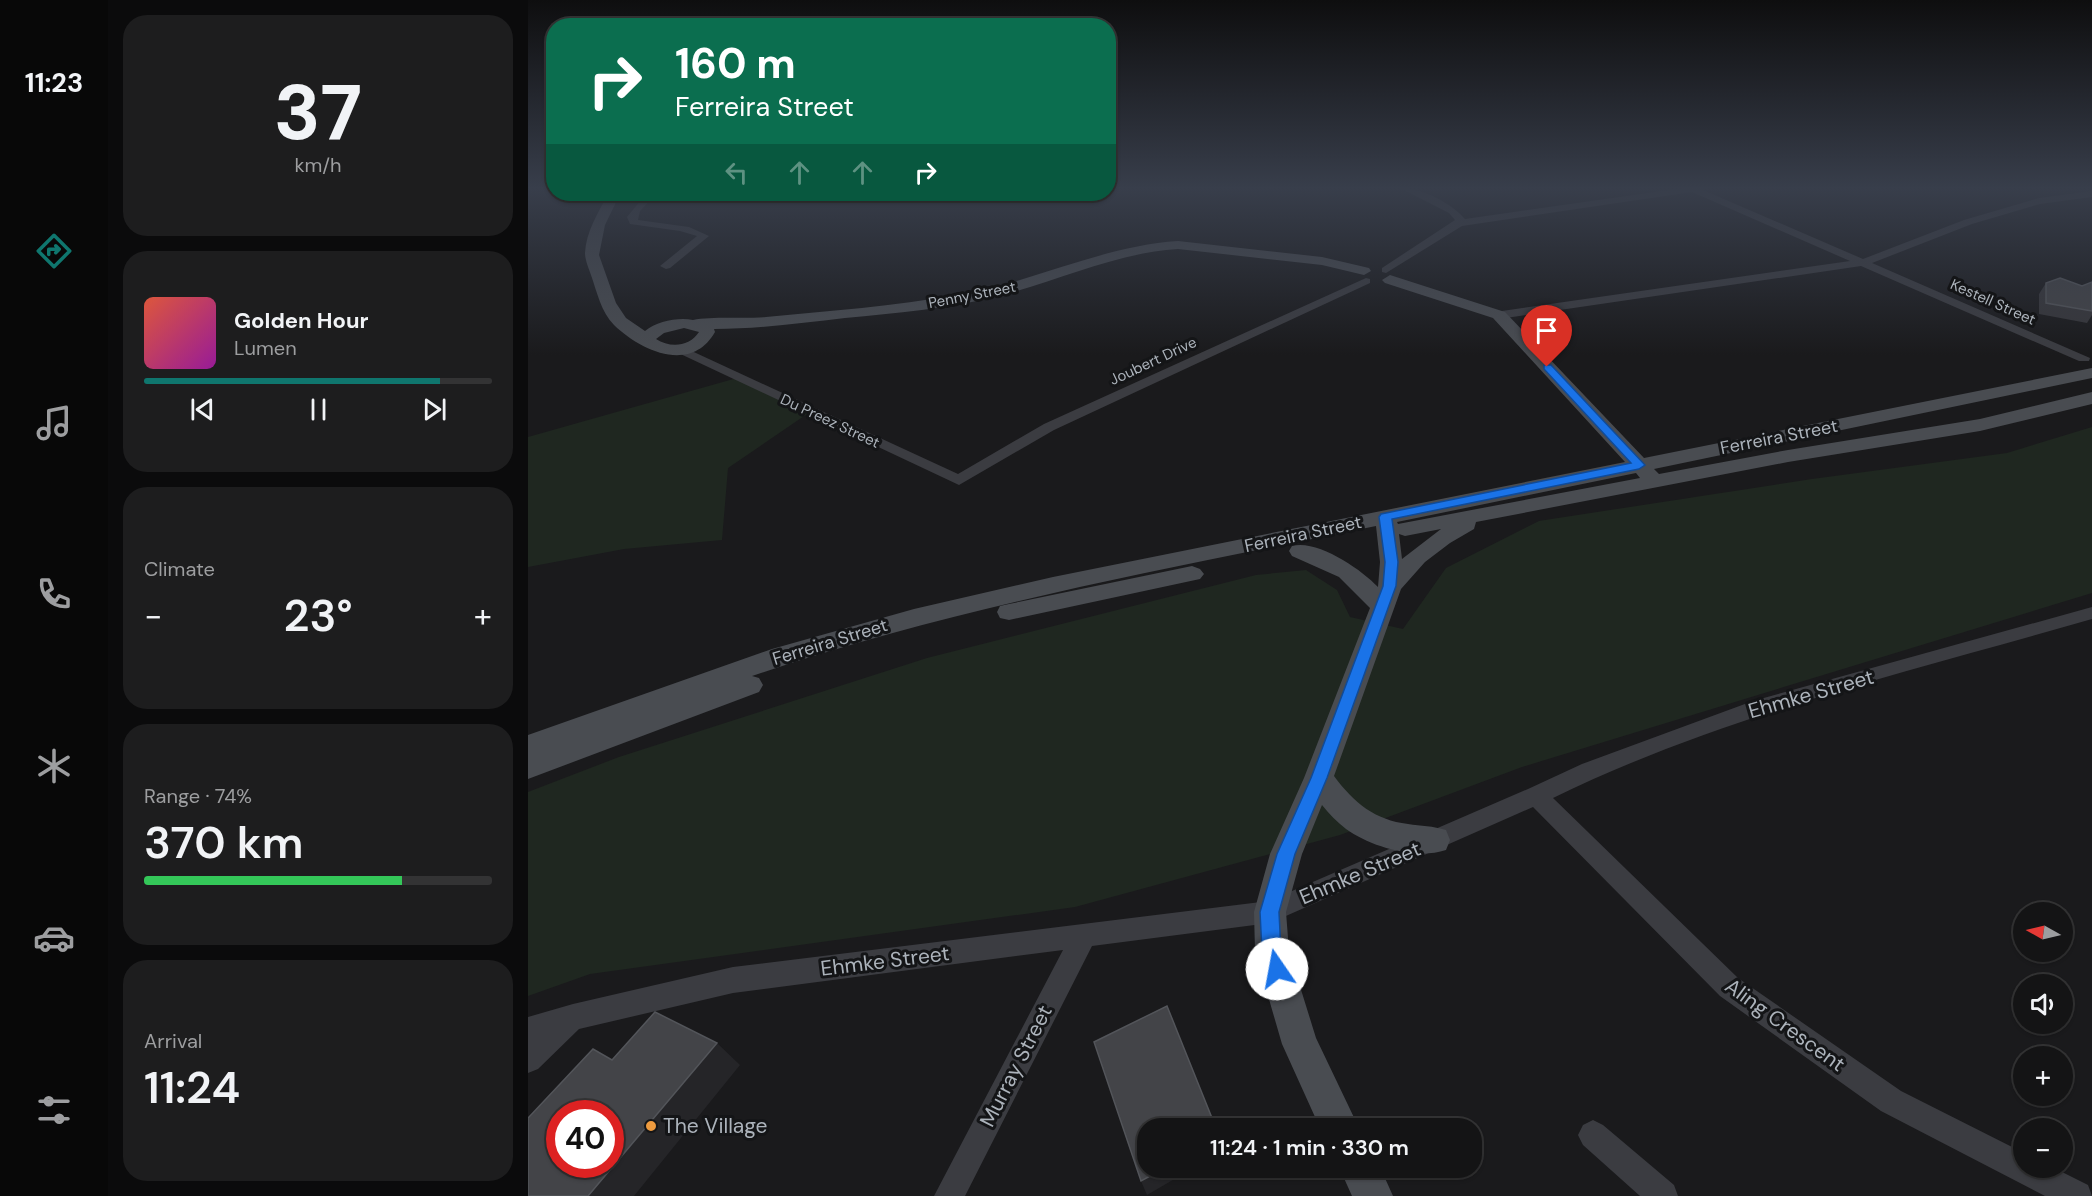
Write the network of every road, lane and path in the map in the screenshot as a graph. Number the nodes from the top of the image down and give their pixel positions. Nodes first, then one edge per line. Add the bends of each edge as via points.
1 (594, 244) edge
2 (694, 244) edge
3 (1431, 244) edge
4 (1823, 244) edge
5 (1911, 244) edge
6 (1864, 262) junction
7 (666, 266) dead end
8 (1388, 275) junction
9 (1365, 276) junction
10 (608, 303) junction
11 (1499, 315) junction
12 (672, 324) junction
13 (701, 334) junction
14 (646, 339) junction
15 (678, 350) junction
16 (702, 362) junction
17 (2088, 366) edge
18 (2092, 398) edge
19 (1647, 473) junction
20 (959, 480) joint
21 (1481, 516) junction
22 (1387, 524) junction
23 (1300, 551) junction
24 (1386, 597) junction
25 (2092, 613) edge
26 (528, 747) edge
27 (528, 767) edge
28 (1319, 778) junction
29 (1536, 796) junction
30 (1435, 840) junction
31 (1270, 912) junction
32 (1084, 936) junction
33 (573, 1017) junction
34 (528, 1031) edge
35 (528, 1059) edge
36 (1335, 1118) edge
37 (1593, 1135) dead end
38 (1364, 1178) edge
39 (949, 1196) edge
40 (1373, 1196) edge
41 (1663, 1196) edge
42 (2077, 1196) edge

1 - 10 main road via 592,255
2 - 7 street
3 - 8 street
4 - 6 street, Kestell Street
5 - 6 street
6 - 11 street
6 - 17 street, Kestell Street
8 - 9 main road, Penny Street via 1376,283
8 - 11 main road
9 - 13 main road, Penny Street via 1322,261 1159,245 1105,257 1010,289 945,303 753,323
9 - 20 street, Joubert Drive via 1049,427
10 - 12 main road via 634,316
10 - 14 main road via 620,321
11 - 19 main road
12 - 13 main road
12 - 14 main road
13 - 15 main road
13 - 16 street
14 - 15 main road via 660,348
15 - 16 street, Du Preez Street
16 - 20 street, Du Preez Street
17 - 19 main road, Ferreira Street
18 - 19 main road, Ferreira Street via 1980,425 1788,456
19 - 21 main road, Ferreira Street
19 - 22 main road, Ferreira Street
21 - 22 main road, Ferreira Street
21 - 24 main road via 1417,557
22 - 23 main road, Ferreira Street
22 - 24 main road via 1391,562
22 - 26 main road, Ferreira Street via 1053,585 886,625 775,659
23 - 24 main road via 1345,569
23 - 27 main road, Ferreira Street via 959,623 864,647
24 - 28 main road
25 - 29 street, Ehmke Street via 1760,707 1590,770
28 - 30 main road via 1336,804 1354,820 1377,832
28 - 31 main road via 1286,854
29 - 30 street, Ehmke Street
29 - 42 street, Aling Crescent via 1729,987 1891,1101
30 - 31 street, Ehmke Street
31 - 32 street, Ehmke Street
31 - 36 main road via 1272,951 1300,1044
32 - 33 street, Ehmke Street via 733,980
32 - 39 street, Murray Street
33 - 34 street, Ehmke Street
33 - 35 street
37 - 41 street
38 - 40 main road

